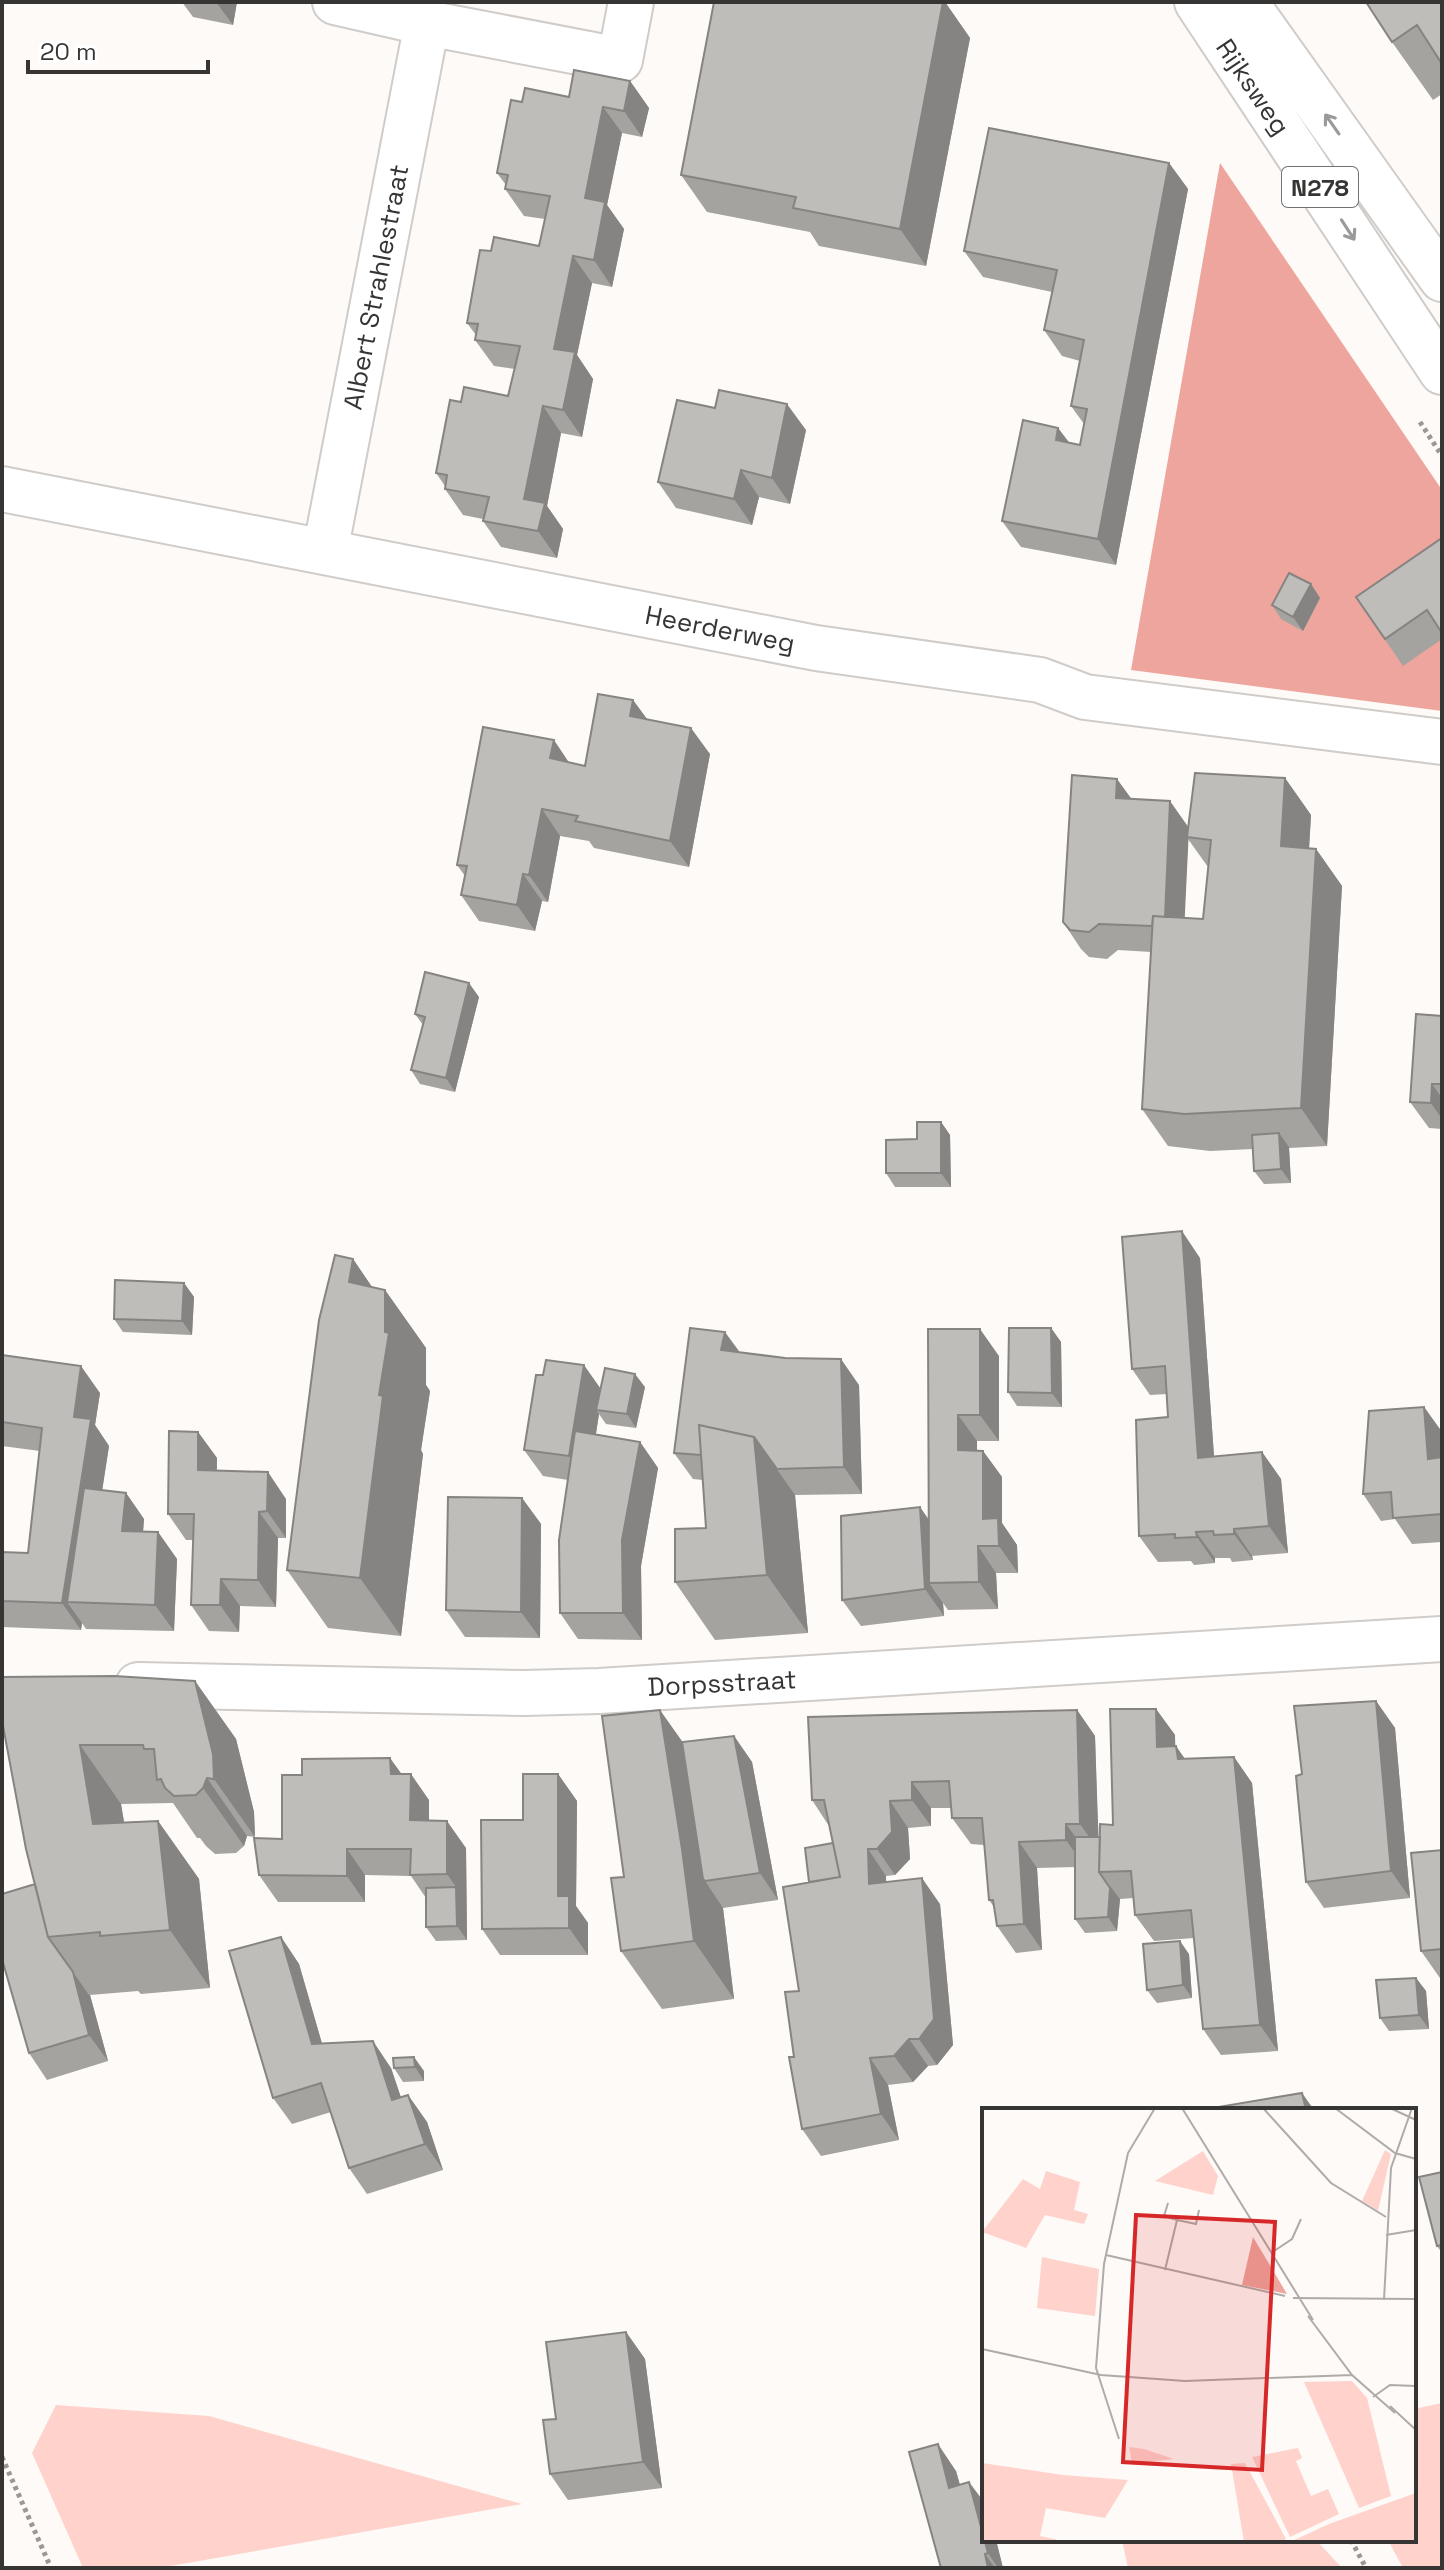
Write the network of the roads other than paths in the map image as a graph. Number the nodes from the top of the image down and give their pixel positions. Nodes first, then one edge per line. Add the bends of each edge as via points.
1 (335, 2) edge
2 (631, 2) edge
3 (1197, 2) edge
4 (1245, 2) edge
5 (427, 23) junction
6 (1442, 279) edge
7 (1442, 372) edge
8 (2, 489) edge
9 (325, 552) junction
10 (1442, 742) edge
11 (1442, 1639) edge
12 (105, 1685) edge

1 - 5 street
2 - 5 street via 620,60
3 -> 7 street, Rijksweg / N278
6 -> 4 street, Rijksweg / N278
5 - 9 street, Albert Strahlestraat
8 - 9 street, Heerderweg
9 - 10 street, Heerderweg via 816,648 1040,680 1085,697
11 - 12 street, Dorpsstraat via 599,1691

